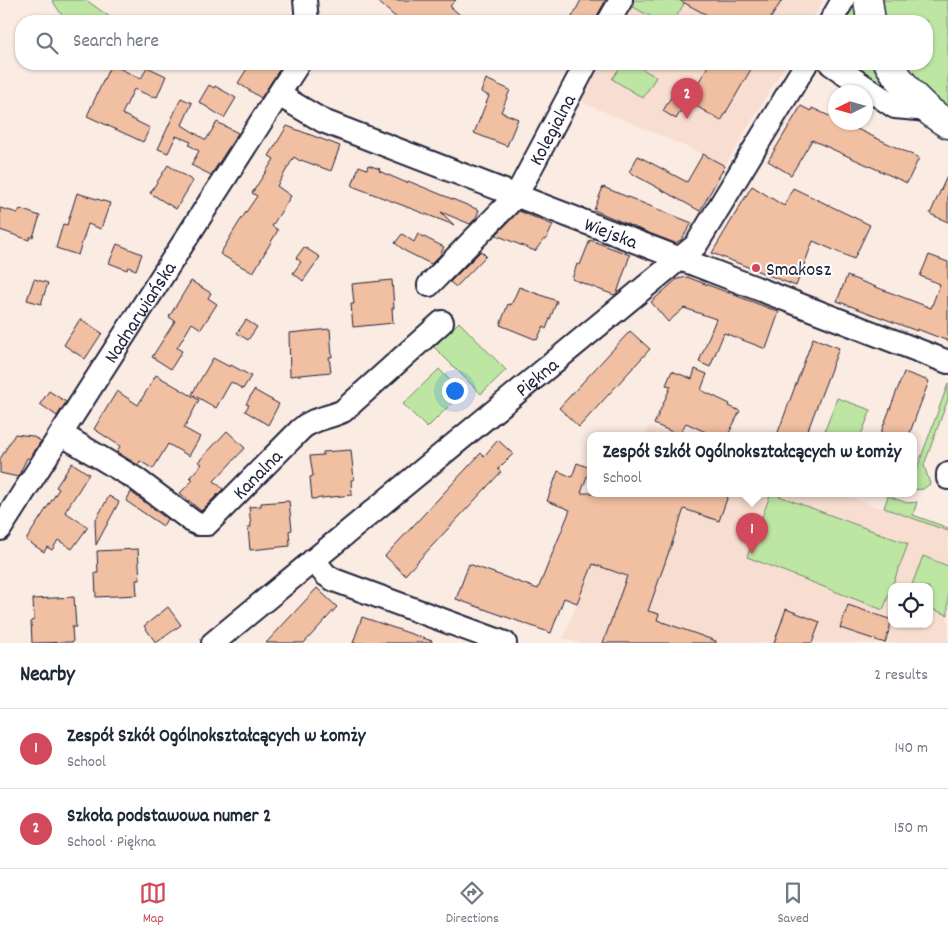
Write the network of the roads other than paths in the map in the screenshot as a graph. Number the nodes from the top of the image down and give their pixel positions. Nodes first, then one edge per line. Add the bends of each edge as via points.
1 (306, 0) edge
2 (621, 0) edge
3 (843, 0) edge
4 (868, 0) edge
5 (307, 15) edge
6 (612, 15) edge
7 (834, 15) edge
8 (871, 15) edge
9 (294, 70) edge
10 (583, 70) edge
11 (802, 70) edge
12 (841, 70) edge
13 (893, 70) edge
14 (279, 94) junction
15 (938, 117) edge
16 (516, 196) junction
17 (680, 259) junction
18 (429, 285) dead end
19 (442, 322) dead end
20 (948, 362) edge
21 (61, 434) junction
22 (0, 529) edge
23 (313, 560) junction
24 (213, 643) edge
25 (505, 643) edge

1 - 5 street
2 - 6 street
3 - 7 street
4 - 8 main road
9 - 14 street, Nadnarwiańska
10 - 16 street, Kolegialna
11 - 17 street, Piękna via 696,245
12 - 15 street via 895,107
13 - 15 main road via 904,86
14 - 16 street, Wiejska via 323,121
14 - 21 street, Nadnarwiańska
16 - 17 street, Wiejska
16 - 18 street
17 - 20 street, Wiejska
17 - 23 street, Piękna
19 - 21 street, Kanalna via 343,410 306,424 207,524 192,521 136,479
21 - 22 street, Nadnarwiańska
23 - 24 street, Piękna
23 - 25 street via 334,580

